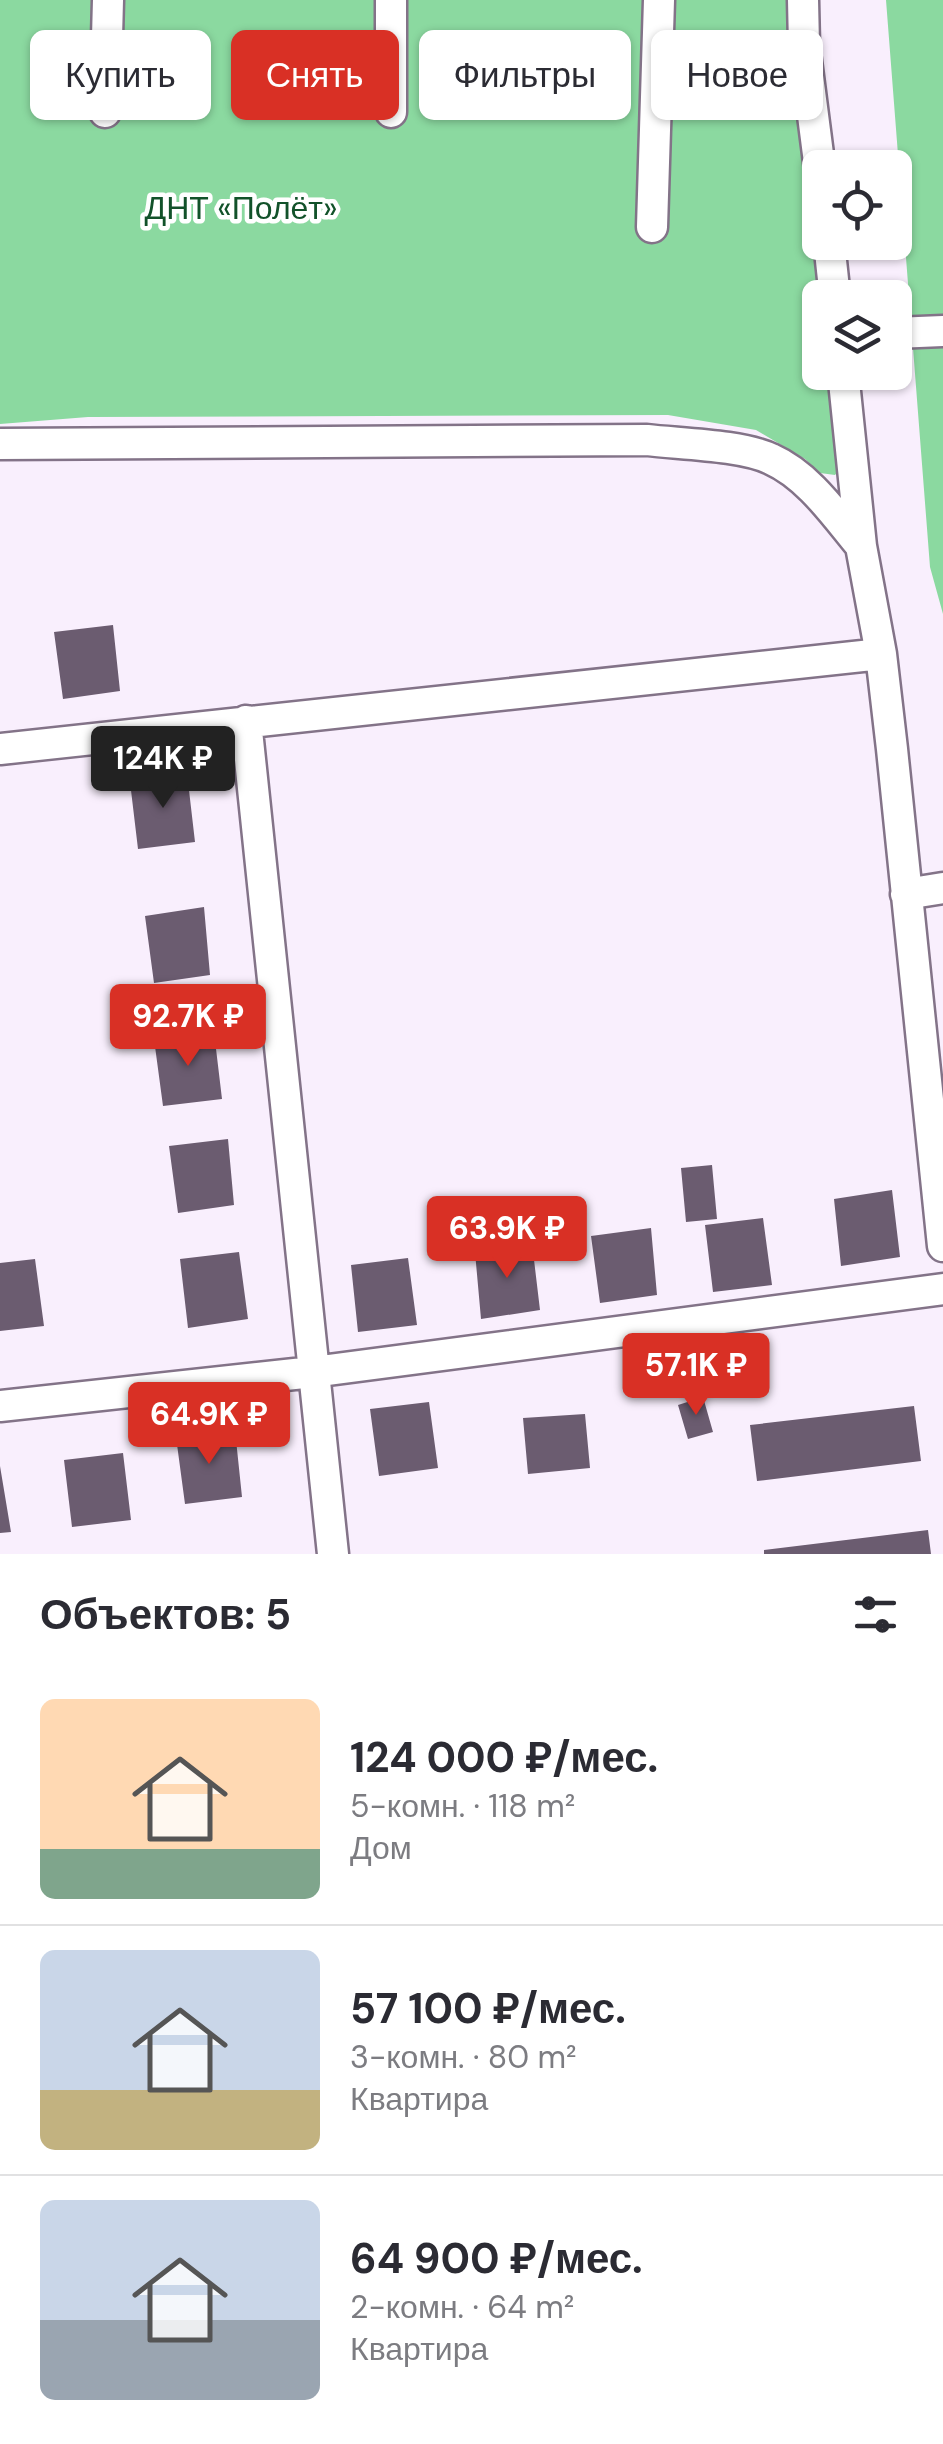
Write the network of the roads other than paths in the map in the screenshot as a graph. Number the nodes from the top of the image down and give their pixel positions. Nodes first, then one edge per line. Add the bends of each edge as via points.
1 (108, 0) edge
2 (391, 0) edge
3 (659, 0) edge
4 (803, 0) edge
5 (107, 30) edge
6 (391, 30) edge
7 (817, 150) edge
8 (652, 227) dead end
9 (943, 331) edge
10 (912, 333) edge
11 (845, 390) edge
12 (0, 444) edge
13 (861, 546) junction
14 (881, 654) junction
15 (246, 720) junction
16 (0, 749) edge
17 (943, 888) edge
18 (906, 894) junction
19 (943, 1246) edge
20 (943, 1289) edge
21 (314, 1372) junction
22 (0, 1406) edge
23 (333, 1554) edge

1 - 5 street
2 - 6 street
3 - 8 street
4 - 7 street
9 - 10 street
11 - 13 street
12 - 13 street via 647,440 712,447 769,458 796,475
13 - 14 street
14 - 15 street
14 - 18 street
15 - 16 street
15 - 21 street
17 - 18 street
18 - 19 street
20 - 21 street
21 - 22 street
21 - 23 street

